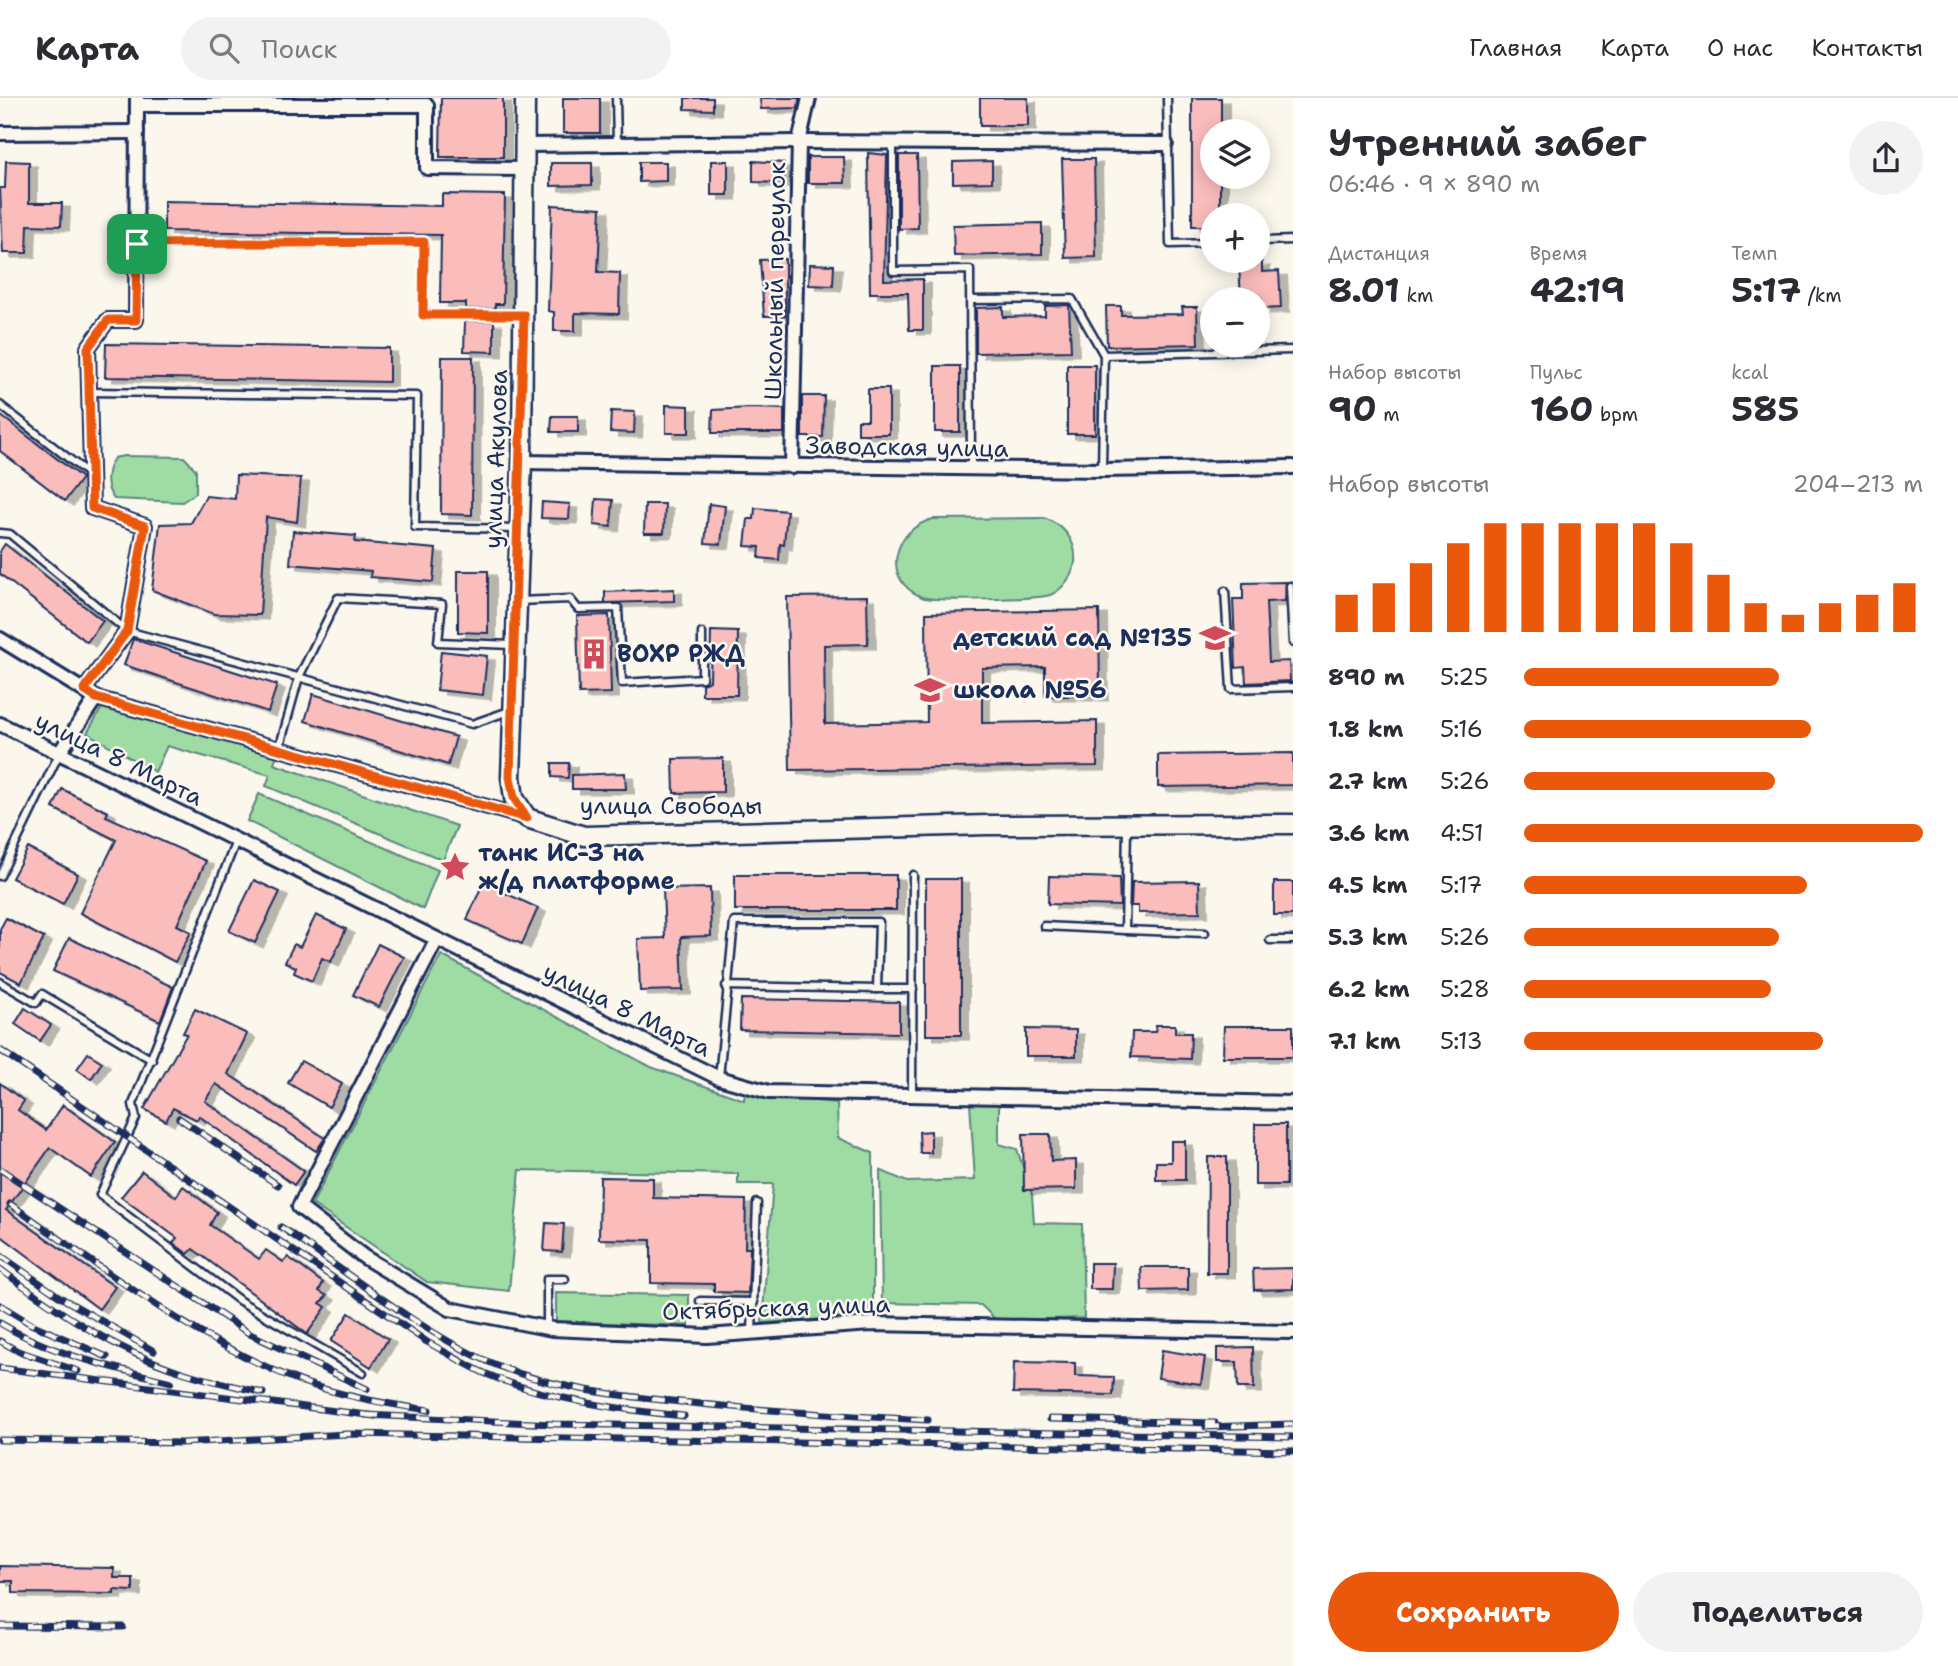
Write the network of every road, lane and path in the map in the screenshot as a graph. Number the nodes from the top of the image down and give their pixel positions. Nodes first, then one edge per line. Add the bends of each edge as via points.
1 (525, 98) edge
2 (616, 98) edge
3 (809, 98) edge
4 (1167, 98) edge
5 (137, 102) edge
6 (137, 132) junction
7 (0, 133) edge
8 (799, 142) junction
9 (893, 142) junction
10 (1166, 144) junction
11 (526, 145) junction
12 (617, 146) junction
13 (526, 169) junction
14 (1293, 240) edge
15 (1270, 241) edge
16 (1200, 243) edge
17 (137, 244) junction
18 (971, 300) junction
19 (524, 315) junction
20 (1293, 350) edge
21 (1104, 355) junction
22 (89, 392) junction
23 (0, 405) edge
24 (522, 462) junction
25 (792, 467) junction
26 (1293, 467) edge
27 (971, 469) junction
28 (1102, 470) junction
29 (91, 476) junction
30 (518, 529) junction
31 (0, 533) edge
32 (1290, 586) dead end
33 (1225, 591) dead end
34 (516, 601) junction
35 (127, 631) junction
36 (702, 633) dead end
37 (0, 639) edge
38 (1293, 643) edge
39 (515, 645) junction
40 (299, 677) junction
41 (1293, 687) edge
42 (84, 690) junction
43 (96, 698) junction
44 (513, 710) junction
45 (0, 724) edge
46 (279, 749) junction
47 (60, 752) junction
48 (527, 818) junction
49 (1293, 824) edge
50 (1127, 825) junction
51 (236, 841) junction
52 (913, 875) dead end
53 (0, 876) edge
54 (1044, 926) dead end
55 (1125, 930) junction
56 (1205, 933) dead end
57 (1270, 940) dead end
58 (1293, 940) edge
59 (436, 941) junction
60 (0, 982) edge
61 (726, 986) junction
62 (877, 989) junction
63 (913, 989) junction
64 (152, 1060) junction
65 (719, 1078) junction
66 (912, 1095) junction
67 (1293, 1103) edge
68 (757, 1203) dead end
69 (565, 1279) dead end
70 (700, 1301) dead end
71 (754, 1302) junction
72 (547, 1328) junction
73 (752, 1332) junction
74 (1293, 1332) edge
75 (363, 1373) dead end

1 - 11 street, улица Акулова
2 - 12 lane
3 - 8 street, Школьный переулок
4 - 10 lane
5 - 6 street
5 - 13 street via 427,105 427,168
6 - 7 street
6 - 17 street
8 - 9 street
8 - 12 street
8 - 25 street, Школьный переулок
9 - 10 street
9 - 18 lane via 893,271 971,270
10 - 16 lane via 1170,244
11 - 12 street
11 - 13 street, улица Акулова
13 - 19 street, улица Акулова
14 - 15 lane
17 - 19 lane via 424,242 423,315
17 - 22 street via 136,320 108,320 88,348
18 - 21 lane via 1072,299
18 - 27 lane
19 - 24 street, улица Акулова
20 - 21 lane
21 - 28 lane
22 - 29 street
22 - 30 lane via 417,396 415,527
23 - 29 lane
24 - 25 street, Заводская улица
24 - 30 street, улица Акулова
25 - 27 street, Заводская улица
26 - 28 street, Заводская улица
27 - 28 street, Заводская улица
29 - 35 street via 92,508 145,526
30 - 34 street, улица Акулова
31 - 35 lane via 10,534
32 - 38 lane
33 - 41 lane via 1231,689
34 - 36 lane via 570,599 578,608 618,608 622,683 702,678
34 - 39 street, улица Акулова
35 - 40 lane
35 - 42 street
37 - 42 street, улица Свободы
39 - 40 lane via 438,642 442,604 338,598
39 - 44 street, улица Акулова
40 - 44 lane via 472,724
40 - 46 lane
42 - 43 street, улица Свободы
43 - 46 street, улица Свободы
43 - 47 street
44 - 48 street, улица Акулова via 510,777 514,798
45 - 47 street, улица 8 Марта
46 - 48 street, улица Свободы
47 - 51 street, улица 8 Марта
47 - 53 lane
48 - 50 street, улица Свободы via 584,836
49 - 50 street, улица Свободы
50 - 55 lane
51 - 59 street, улица 8 Марта
51 - 64 lane
52 - 63 lane
54 - 55 lane
55 - 56 lane
57 - 58 lane
59 - 65 street, улица 8 Марта
59 - 72 street, Октябрьская улица via 299,1207 364,1257 450,1309
60 - 64 lane via 36,1003 41,994
61 - 62 lane
61 - 62 lane via 734,922 879,922
61 - 65 lane
62 - 63 lane
63 - 66 lane
64 - 75 lane via 133,1104 136,1118 100,1195 240,1301
65 - 66 street, улица 8 Марта via 769,1092
66 - 67 street, улица 8 Марта
68 - 71 lane
69 - 72 lane via 547,1279
70 - 71 lane
71 - 73 lane
72 - 73 street, Октябрьская улица via 707,1336
73 - 74 street, Октябрьская улица via 870,1324

